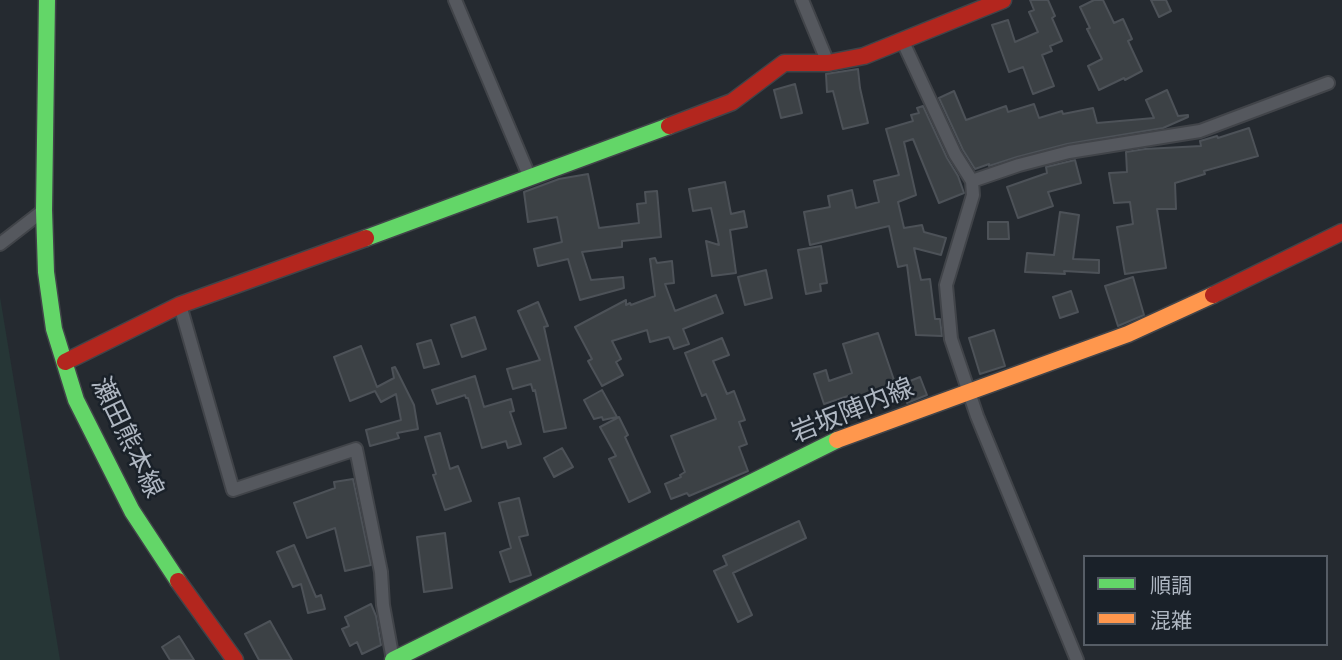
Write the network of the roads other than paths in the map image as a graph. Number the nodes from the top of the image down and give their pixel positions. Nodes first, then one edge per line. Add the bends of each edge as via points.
1 (47, 0) edge
2 (456, 0) edge
3 (802, 0) edge
4 (1003, 0) edge
5 (903, 42) junction
6 (828, 63) junction
7 (1328, 83) dead end
8 (530, 178) junction
9 (972, 181) junction
10 (44, 210) junction
11 (1342, 232) edge
12 (0, 244) edge
13 (180, 305) junction
14 (65, 362) junction
15 (970, 392) junction
16 (235, 660) edge
17 (393, 660) edge
18 (1077, 660) edge

1 - 10 main road, 瀬田熊本線
2 - 8 street
3 - 6 street
4 - 5 main road
5 - 6 main road via 864,57
5 - 9 street
6 - 8 main road via 784,63 732,102
7 - 9 street via 1200,131 1069,152
8 - 13 main road
9 - 15 street via 973,195 946,285 951,339
10 - 12 street
10 - 14 main road, 瀬田熊本線 via 46,272 54,329
11 - 15 main road, 岩坂陣内線 via 1128,334
13 - 14 main road
13 - 17 street via 233,490 356,449
14 - 16 main road, 瀬田熊本線 via 76,400 132,511
15 - 17 main road, 岩坂陣内線 via 835,442
15 - 18 street

